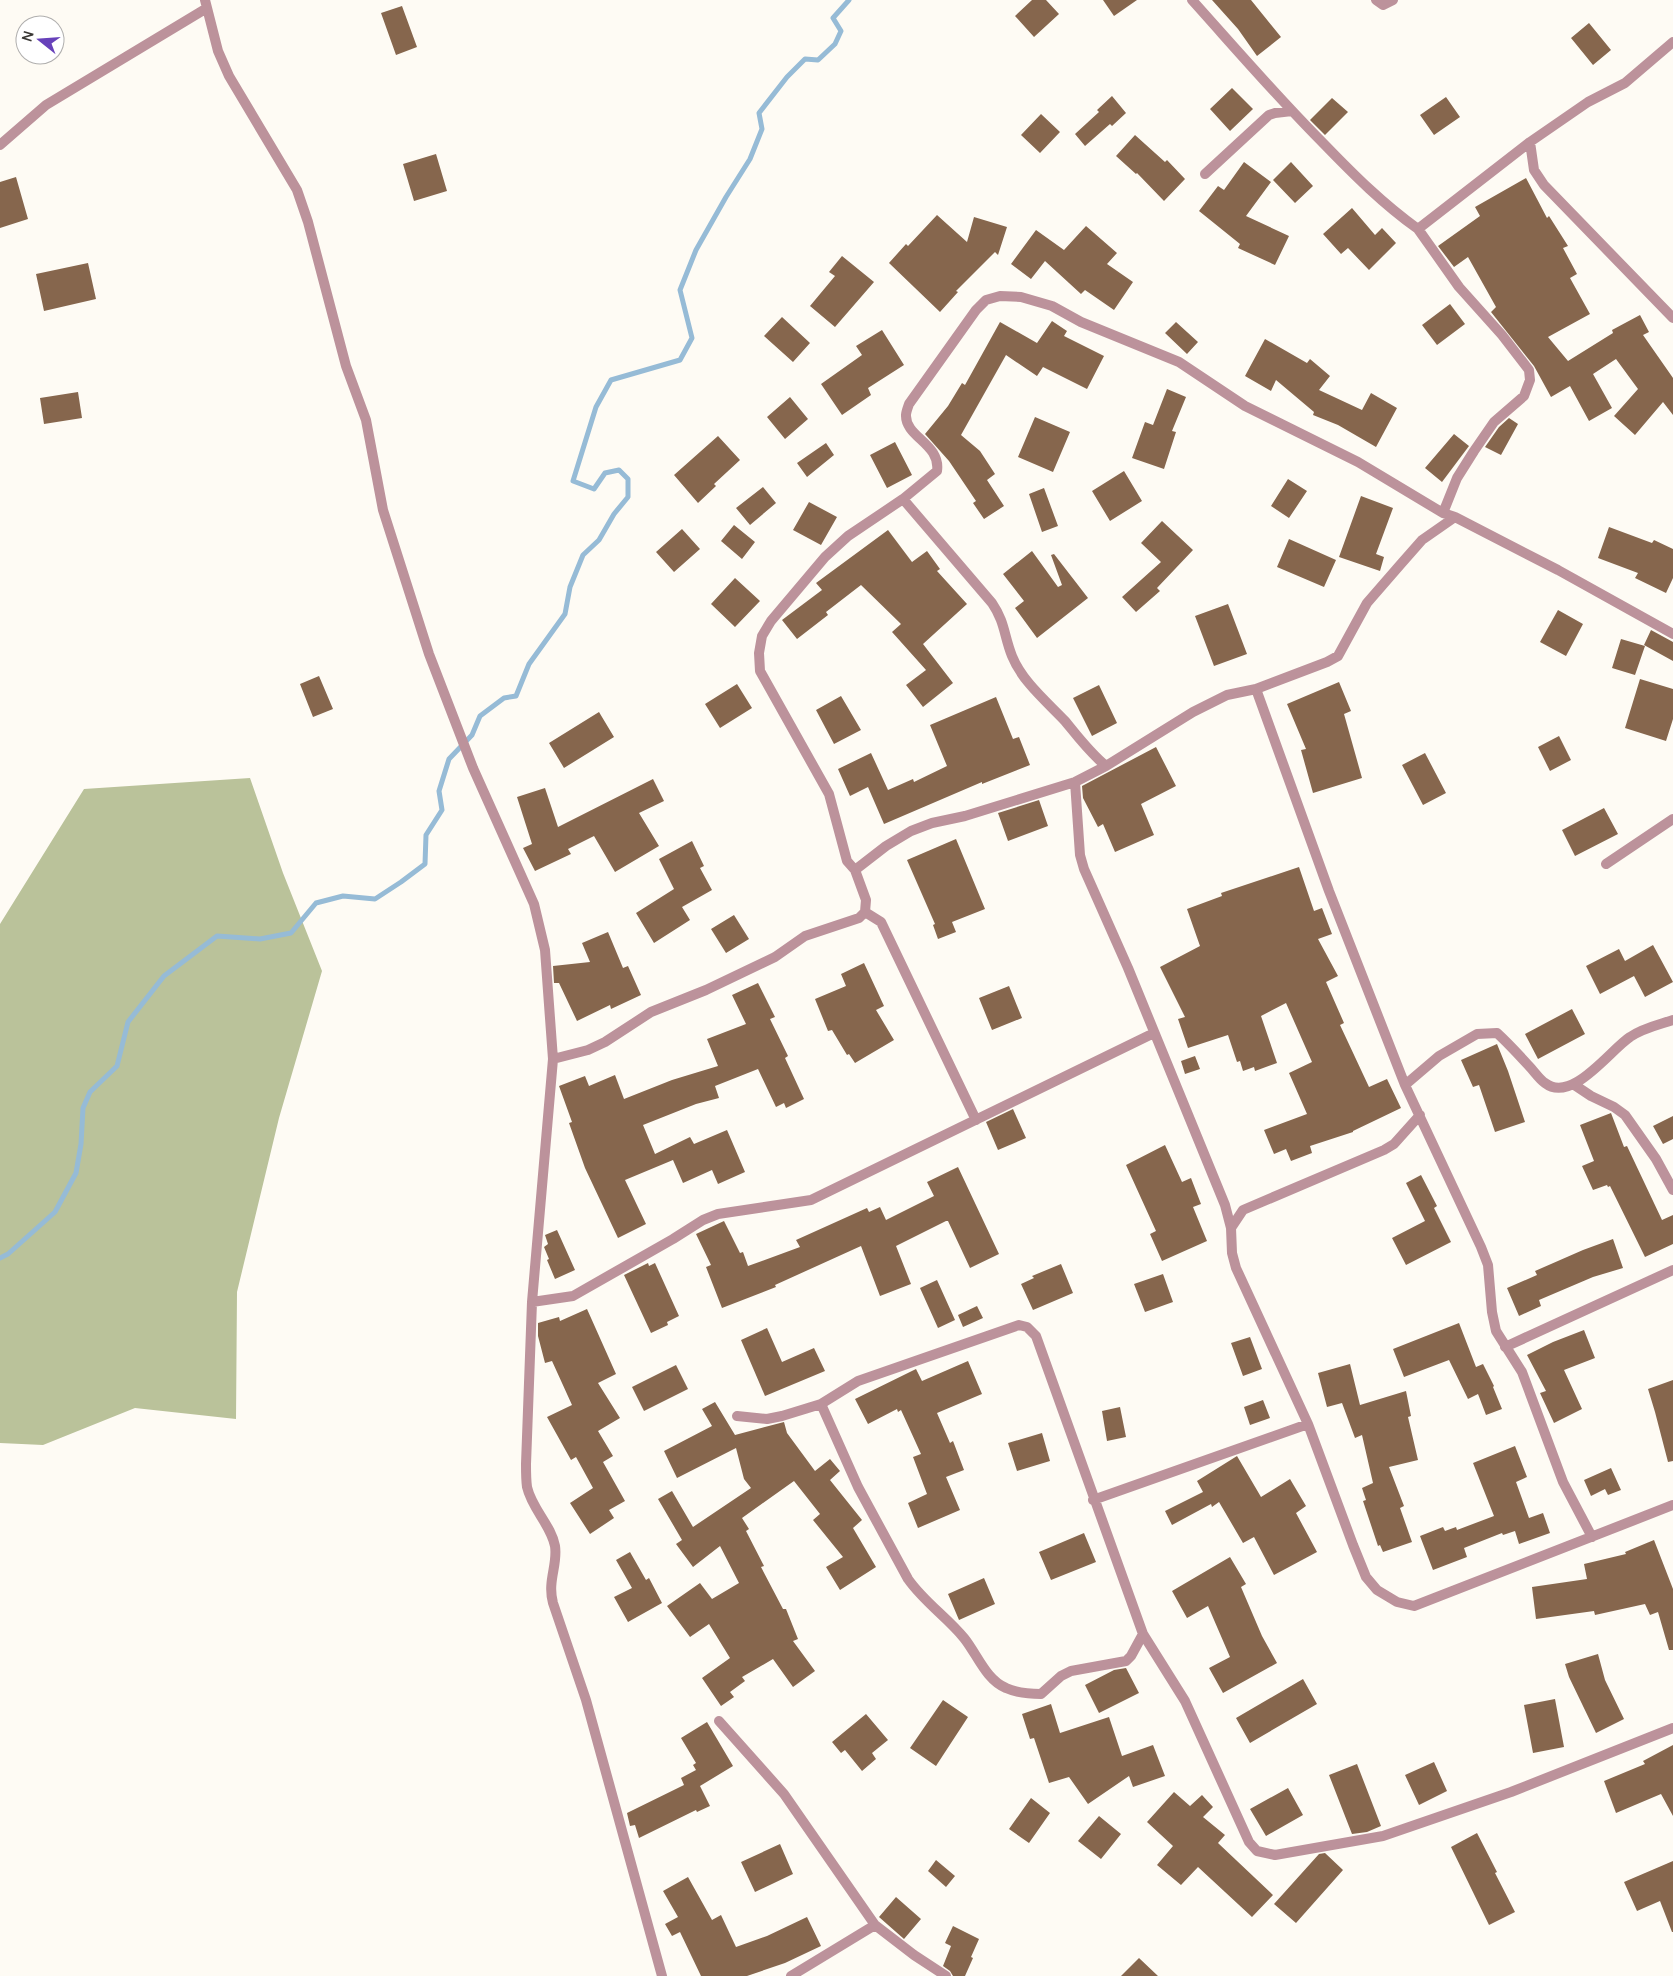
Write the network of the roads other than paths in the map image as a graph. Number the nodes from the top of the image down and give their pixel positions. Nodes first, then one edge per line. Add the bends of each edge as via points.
1 (1192, 0) edge
2 (1376, 0) edge
3 (1394, 0) edge
4 (206, 4) edge
5 (1673, 42) edge
6 (1292, 111) junction
7 (1530, 142) junction
8 (0, 145) edge
9 (1205, 174) dead end
10 (1418, 229) junction
11 (1673, 318) edge
12 (904, 498) junction
13 (1443, 513) junction
14 (1455, 517) junction
15 (1673, 634) edge
16 (1256, 689) junction
17 (1106, 766) junction
18 (1075, 782) junction
19 (1673, 819) edge
20 (1606, 864) dead end
21 (855, 870) junction
22 (865, 912) junction
23 (1673, 1020) edge
24 (1154, 1033) junction
25 (553, 1059) junction
26 (1573, 1084) junction
27 (1405, 1085) junction
28 (1420, 1115) junction
29 (976, 1120) junction
30 (1673, 1190) edge
31 (1225, 1205) junction
32 (1243, 1210) junction
33 (1232, 1228) junction
34 (1673, 1270) edge
35 (532, 1302) junction
36 (1505, 1348) junction
37 (821, 1404) junction
38 (737, 1416) dead end
39 (1308, 1424) junction
40 (1094, 1500) junction
41 (1673, 1505) edge
42 (1592, 1537) junction
43 (1143, 1634) junction
44 (719, 1721) dead end
45 (1673, 1728) edge
46 (875, 1925) junction
47 (662, 1976) edge
48 (791, 1976) edge
49 (946, 1976) edge

1 - 6 street
2 - 3 street via 1383,6
4 - 8 street via 46,105
4 - 25 street via 218,51 229,76 297,190 346,366 366,420 382,510 429,654 473,768 534,904 545,950
5 - 7 street via 1625,83 1588,102
6 - 9 street via 1269,115
6 - 10 street via 1364,185
7 - 10 street
7 - 11 street via 1534,170 1544,185
10 - 13 street via 1459,287 1529,370 1530,380 1524,396 1494,422 1474,451 1457,478
12 - 13 street via 937,471 938,462 911,429 905,416 909,404 976,310 986,300 1000,296 1037,300 1081,322 1166,356 1245,406 1358,462
12 - 17 street via 992,603 1000,615 1012,656 1029,683 1090,753
12 - 21 street via 848,536 824,557 771,621 762,636 759,653 760,671 829,794 847,861
13 - 14 street
14 - 15 street
14 - 16 street via 1422,540 1367,603 1338,656
16 - 17 street via 1227,695 1193,712
16 - 27 street via 1329,892
17 - 18 street
18 - 21 street via 912,831
18 - 24 street via 1080,855 1084,869
19 - 20 street
21 - 22 street via 866,900
22 - 25 street via 859,918 805,936 775,957 651,1012 605,1042
22 - 29 street via 881,922
23 - 26 street via 1629,1037 1586,1077
24 - 29 street
24 - 31 street
25 - 35 street
26 - 27 street via 1557,1087 1545,1084 1497,1033 1477,1034 1439,1056
26 - 30 street via 1625,1115
27 - 28 street
28 - 32 street via 1394,1144 1384,1150
28 - 36 street via 1488,1265 1492,1312 1496,1331
29 - 35 street via 811,1200 718,1214 573,1296
31 - 32 street
31 - 33 street
32 - 33 street
33 - 39 street via 1236,1268
34 - 36 street
35 - 47 street via 527,1488 554,1541 550,1591 553,1604 586,1700
36 - 42 street via 1522,1372 1563,1482
37 - 38 street via 767,1419
37 - 40 street via 858,1381 1019,1325 1027,1327 1036,1336
37 - 43 street via 858,1487 908,1579 964,1638 990,1675 1005,1688 1041,1694 1071,1671 1126,1662
39 - 40 street
39 - 42 street via 1366,1577 1377,1590 1397,1602 1414,1606
40 - 43 street
41 - 42 street
43 - 45 street via 1185,1701 1249,1842 1257,1852 1274,1855 1383,1836 1511,1792
44 - 46 street via 784,1794
46 - 48 street
46 - 49 street

